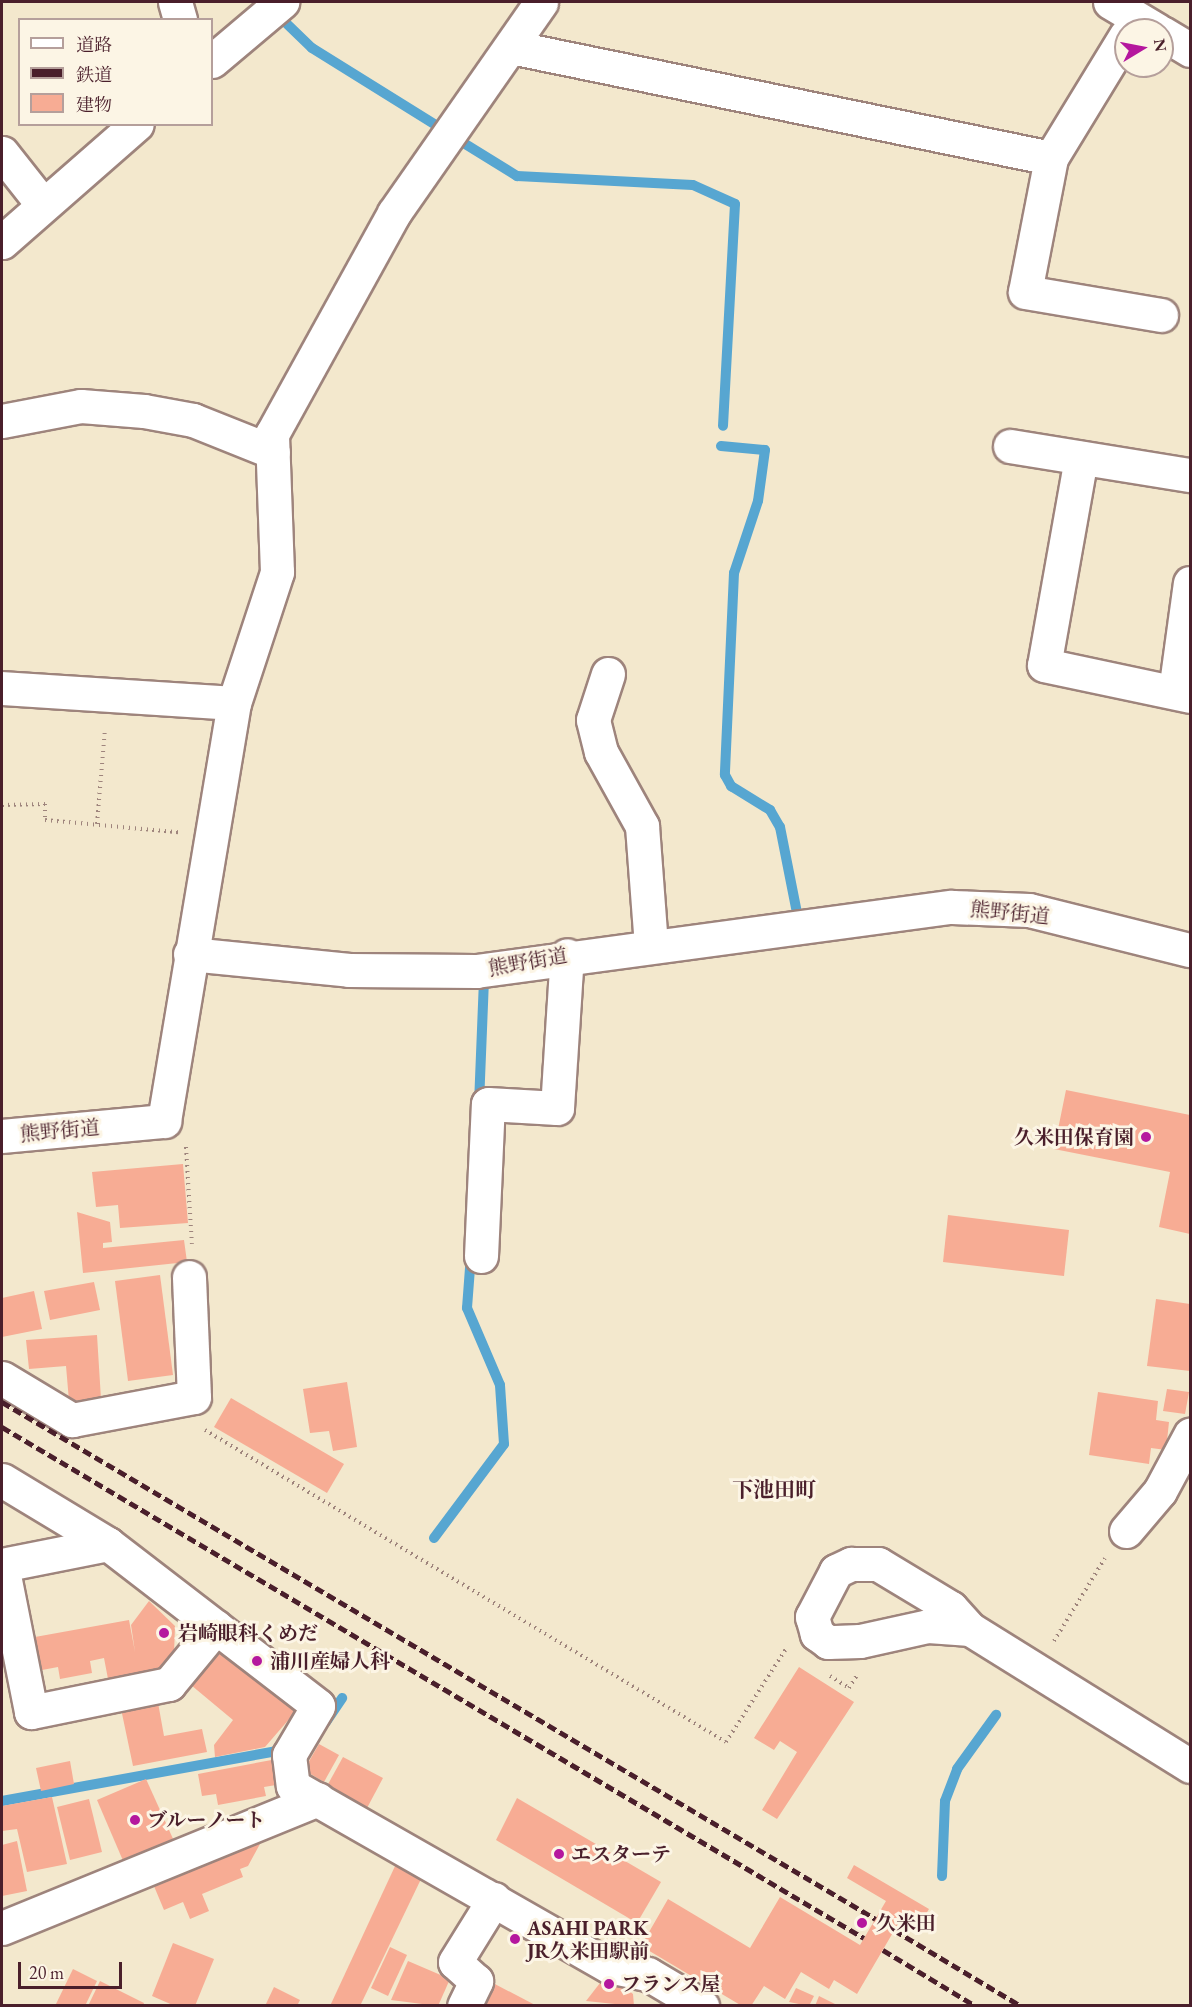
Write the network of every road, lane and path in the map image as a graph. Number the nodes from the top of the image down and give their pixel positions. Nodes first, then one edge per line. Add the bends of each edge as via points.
1 (175, 2) edge
2 (282, 2) edge
3 (541, 2) edge
4 (179, 18) edge
5 (1174, 41) edge
6 (511, 48) junction
7 (1191, 50) edge
8 (1114, 59) edge
9 (213, 60) edge
10 (135, 126) edge
11 (2, 153) edge
12 (1051, 158) junction
13 (43, 205) junction
14 (2, 242) edge
15 (1161, 315) dead end
16 (2, 421) edge
17 (1010, 446) dead end
18 (273, 452) junction
19 (1081, 458) junction
20 (1191, 475) edge
21 (1191, 584) edge
22 (608, 674) dead end
23 (2, 688) edge
24 (1183, 694) edge
25 (108, 696) junction
26 (234, 703) junction
27 (2, 805) edge
28 (97, 824) junction
29 (211, 835) junction
30 (651, 945) junction
31 (1191, 950) edge
32 (190, 954) junction
33 (567, 955) junction
34 (164, 1121) junction
35 (2, 1137) edge
36 (481, 1256) dead end
37 (189, 1276) joint
38 (2, 1378) edge
39 (160, 1403) junction
40 (1191, 1435) edge
41 (2, 1479) edge
42 (1126, 1531) joint
43 (108, 1544) junction
44 (2, 1565) edge
45 (909, 1580) junction
46 (216, 1627) junction
47 (970, 1629) junction
48 (892, 1634) junction
49 (1048, 1650) dead end
50 (794, 1654) dead end
51 (822, 1671) dead end
52 (1191, 1766) edge
53 (318, 1799) junction
54 (494, 1899) junction
55 (2, 1928) edge
56 (684, 2001) edge
57 (464, 2006) edge

1 - 4 street
2 - 9 street
3 - 6 street
5 - 7 street
6 - 12 street
6 - 18 street via 394,213 272,434
8 - 12 street
10 - 13 street
11 - 13 street
12 - 15 street via 1025,292
13 - 14 street
16 - 18 street via 81,406 144,411 192,420
17 - 19 street
18 - 26 street via 277,572
19 - 20 street
19 - 24 street via 1044,665
21 - 24 street
22 - 30 street via 593,720 601,752 642,826
23 - 25 street
25 - 26 street
25 - 28 path
26 - 29 street
27 - 28 path via 45,804 45,820
28 - 29 path
29 - 32 street
30 - 31 street, 熊野街道 via 952,907 1029,910
30 - 33 street, 熊野街道
32 - 33 street, 熊野街道 via 349,970 464,971
32 - 34 street
33 - 36 street via 557,1108 488,1104
34 - 35 street, 熊野街道
34 - 37 path via 184,1124 194,1268
37 - 39 street via 194,1397
38 - 39 street via 72,1420
39 - 50 path via 726,1742 785,1648
40 - 42 street via 1170,1475
41 - 43 street
42 - 49 path
43 - 44 street
43 - 46 street
44 - 46 street via 31,1712 169,1684
45 - 47 street via 951,1608
45 - 48 street via 915,1597 911,1620
45 - 48 street via 878,1564 851,1564 836,1571 817,1600 812,1617 817,1634 828,1642
46 - 53 street via 318,1706 289,1755 293,1786
47 - 48 street via 928,1626
47 - 52 street
48 - 51 path via 849,1688
53 - 54 street
53 - 55 street
54 - 56 street via 609,1966 648,1974
54 - 57 street via 455,1962 476,1981

